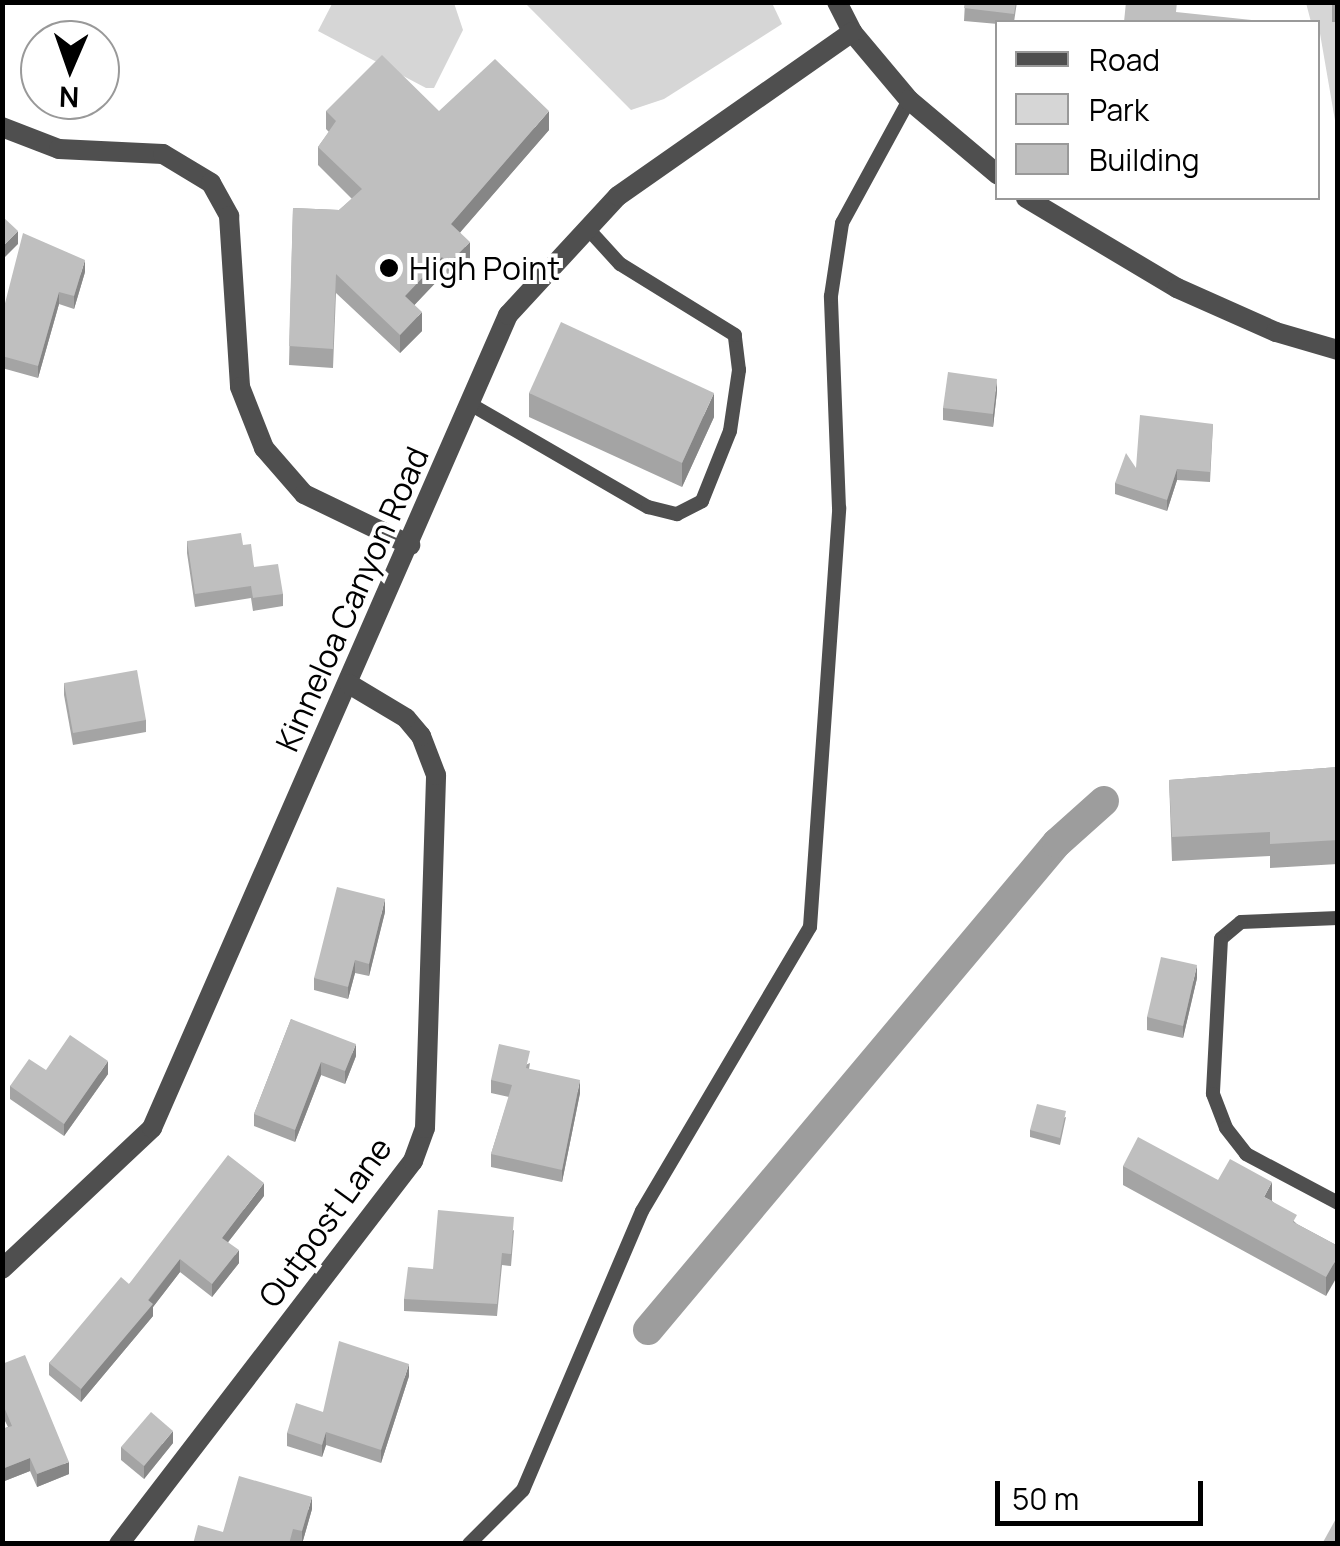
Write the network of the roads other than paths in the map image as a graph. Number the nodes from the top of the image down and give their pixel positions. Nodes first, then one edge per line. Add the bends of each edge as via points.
1 (836, 2) edge
2 (852, 32) junction
3 (909, 100) junction
4 (2, 127) edge
5 (995, 172) edge
6 (1029, 200) edge
7 (588, 228) junction
8 (1338, 350) edge
9 (470, 404) junction
10 (410, 545) junction
11 (349, 684) junction
12 (1338, 918) edge
13 (1338, 1202) edge
14 (2, 1269) edge
15 (120, 1544) edge
16 (468, 1544) edge

1 - 2 street
2 - 3 street
2 - 7 street, Kinneloa Canyon Road via 618,196
3 - 5 street
3 - 16 lane via 842,223 831,296 839,508 810,927 642,1210 523,1490
4 - 10 street via 60,149 163,154 212,183 229,216 240,388 264,448 304,494
6 - 8 street via 1177,288 1276,332
7 - 9 street, Kinneloa Canyon Road via 508,316
7 - 9 lane via 620,264 726,326 739,352 719,469 691,511 648,507
9 - 10 street, Kinneloa Canyon Road
10 - 11 street, Kinneloa Canyon Road
11 - 14 street, Kinneloa Canyon Road via 152,1128
11 - 15 street, Outpost Lane via 406,718 436,775 424,1128 413,1161
12 - 13 lane via 1241,922 1221,939 1213,1094 1246,1154

